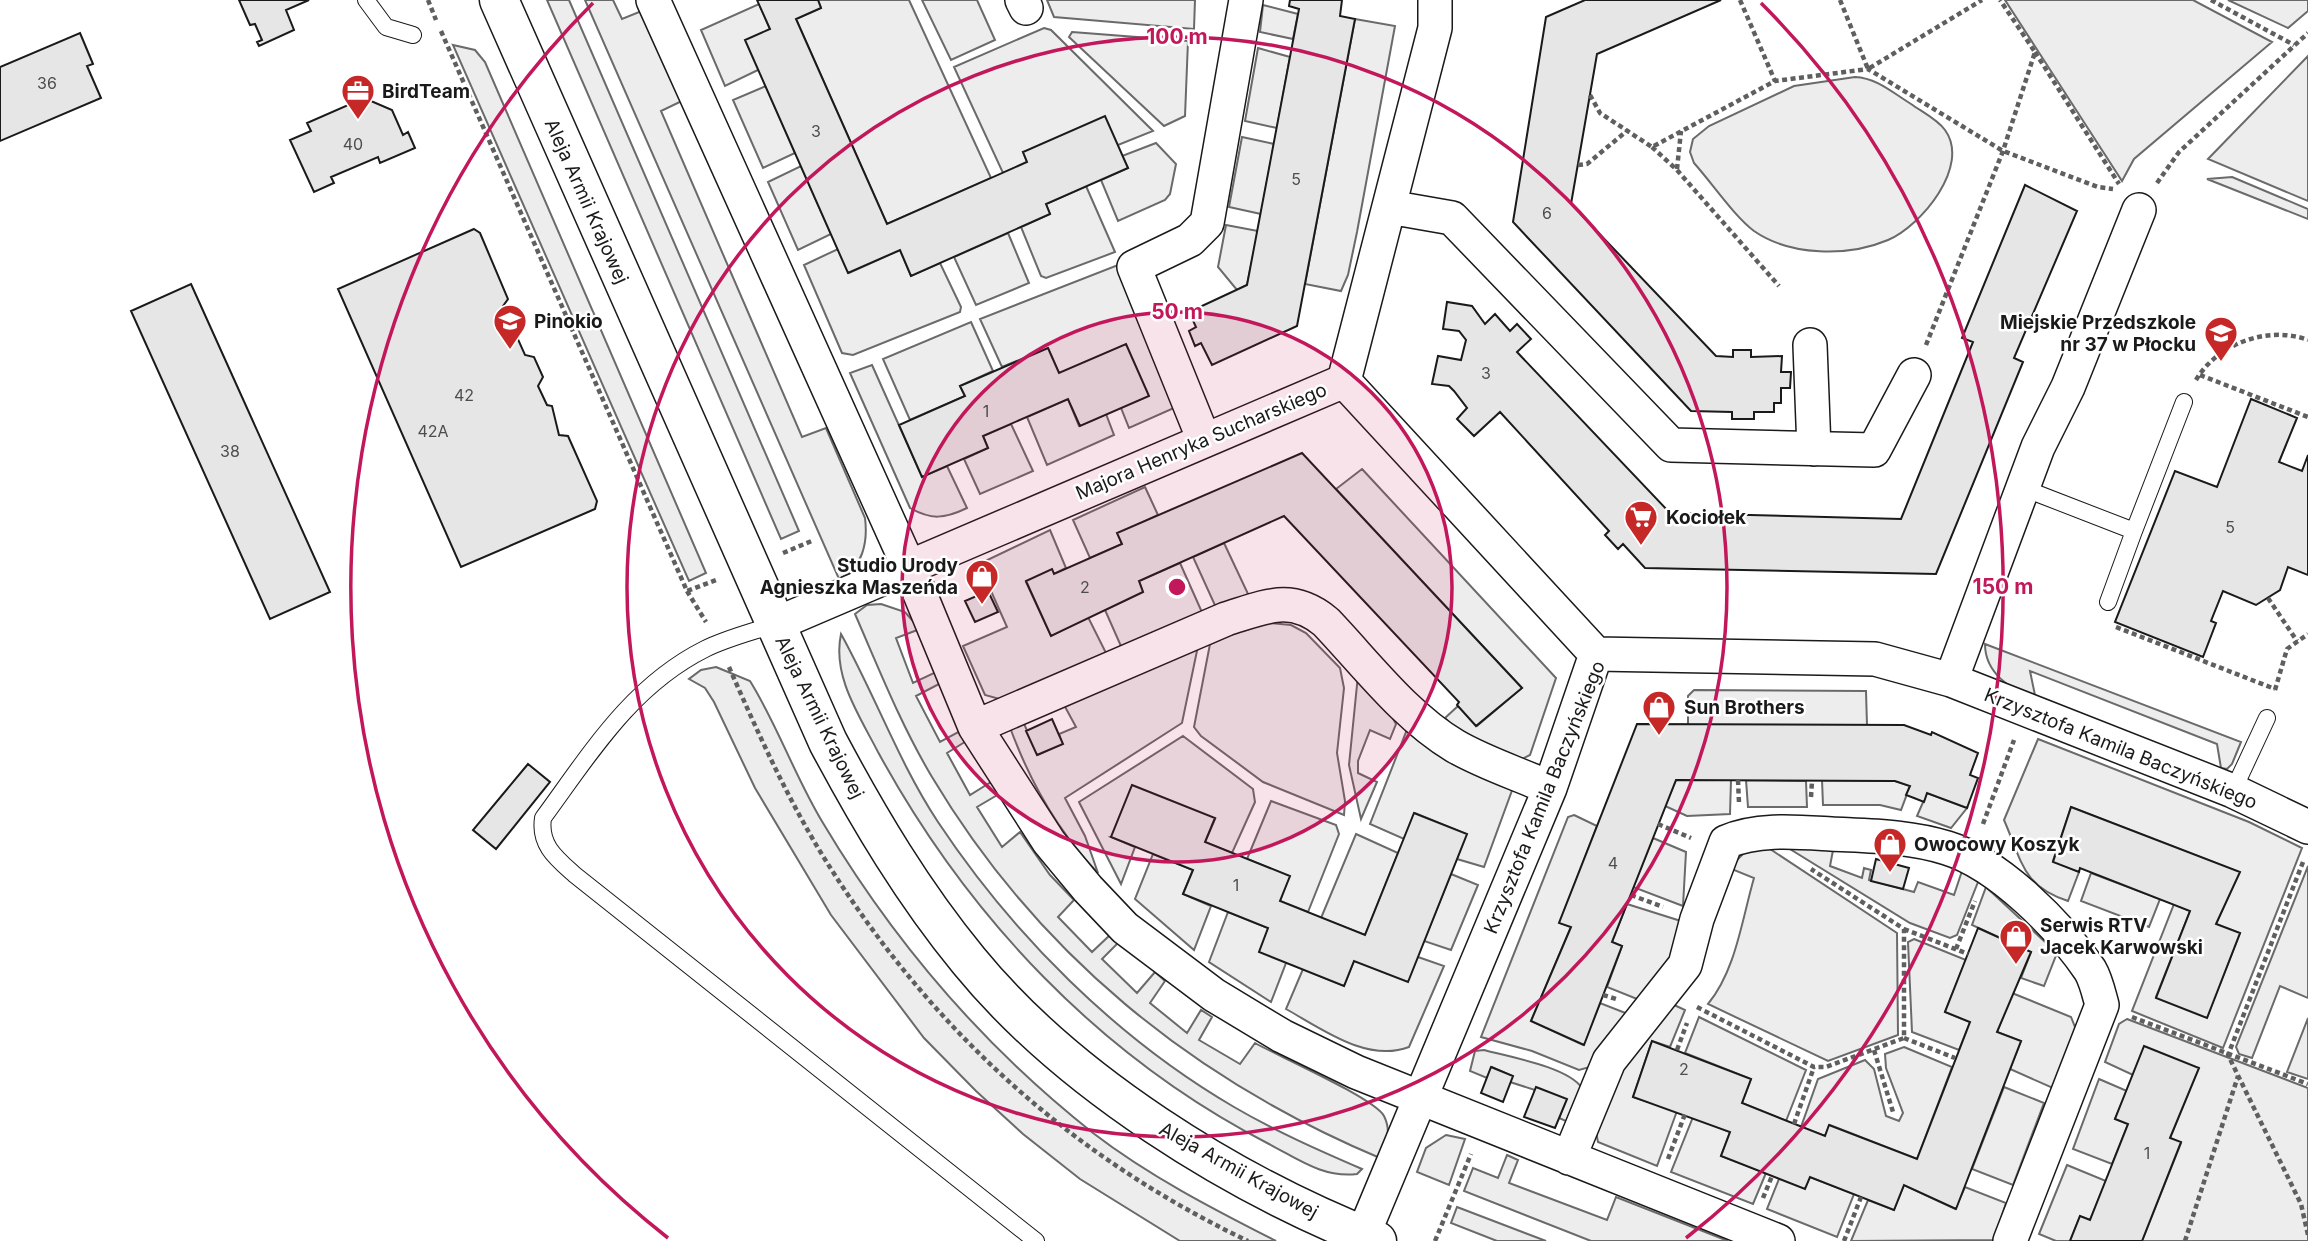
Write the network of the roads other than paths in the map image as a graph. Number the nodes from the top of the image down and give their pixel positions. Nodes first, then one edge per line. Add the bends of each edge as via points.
1 (366, 0) edge
2 (499, 0) edge
3 (653, 0) edge
4 (1246, 0) edge
5 (1440, 2) edge
6 (413, 35) dead end
7 (1389, 207) junction
8 (2139, 210) road end
9 (1810, 345) dead end
10 (1913, 375) road end
11 (1344, 381) junction
12 (2184, 402) road end
13 (1203, 440) junction
14 (1814, 449) junction
15 (2023, 488) junction
16 (2134, 531) junction
17 (908, 565) junction
18 (2108, 602) road end
19 (776, 624) junction
20 (1596, 654) junction
21 (1951, 680) junction
22 (2267, 718) road end
23 (975, 727) junction
24 (1550, 788) junction
25 (2234, 791) junction
26 (2308, 827) edge
27 (1422, 1099) junction
28 (1569, 1158) junction
29 (1366, 1239) edge
30 (1036, 1241) edge
31 (1778, 1241) edge
32 (2010, 1241) edge

1 - 6 lane via 386,27
2 - 19 street, Aleja Armii Krajowej
3 - 17 street
4 - 13 street via 1207,223 1190,240 1134,267
5 - 7 street, Majora Henryka Sucharskiego
7 - 11 street, Majora Henryka Sucharskiego
7 - 14 street via 1452,218 1671,445
8 - 15 street
9 - 14 street
10 - 14 street via 1874,450
11 - 13 street, Majora Henryka Sucharskiego
11 - 20 street
12 - 16 lane
13 - 17 street, Majora Henryka Sucharskiego
15 - 16 lane
15 - 21 street
16 - 18 lane
17 - 19 street, Majora Henryka Sucharskiego
17 - 23 street
19 - 29 street, Aleja Armii Krajowej via 828,742 878,833 937,920 989,983 1045,1037 1145,1118 1280,1197
19 - 30 lane via 707,648 622,711 543,818 545,843 575,875
20 - 21 street, Krzysztofa Kamila Baczyńskiego via 1875,659
20 - 24 street, Krzysztofa Kamila Baczyńskiego
21 - 25 street, Krzysztofa Kamila Baczyńskiego
22 - 25 lane
23 - 24 street via 1226,619 1295,604 1326,622 1435,731 1456,746
23 - 27 street via 1049,842 1125,928 1214,995 1282,1036
24 - 27 street, Krzysztofa Kamila Baczyńskiego
25 - 26 street, Krzysztofa Kamila Baczyńskiego
27 - 28 street
27 - 29 street, Krzysztofa Kamila Baczyńskiego
28 - 31 street
28 - 32 street via 1601,1075 1685,965 1726,842 1757,834 1899,837 1940,846 1988,868 2056,927 2092,973 2102,1005

